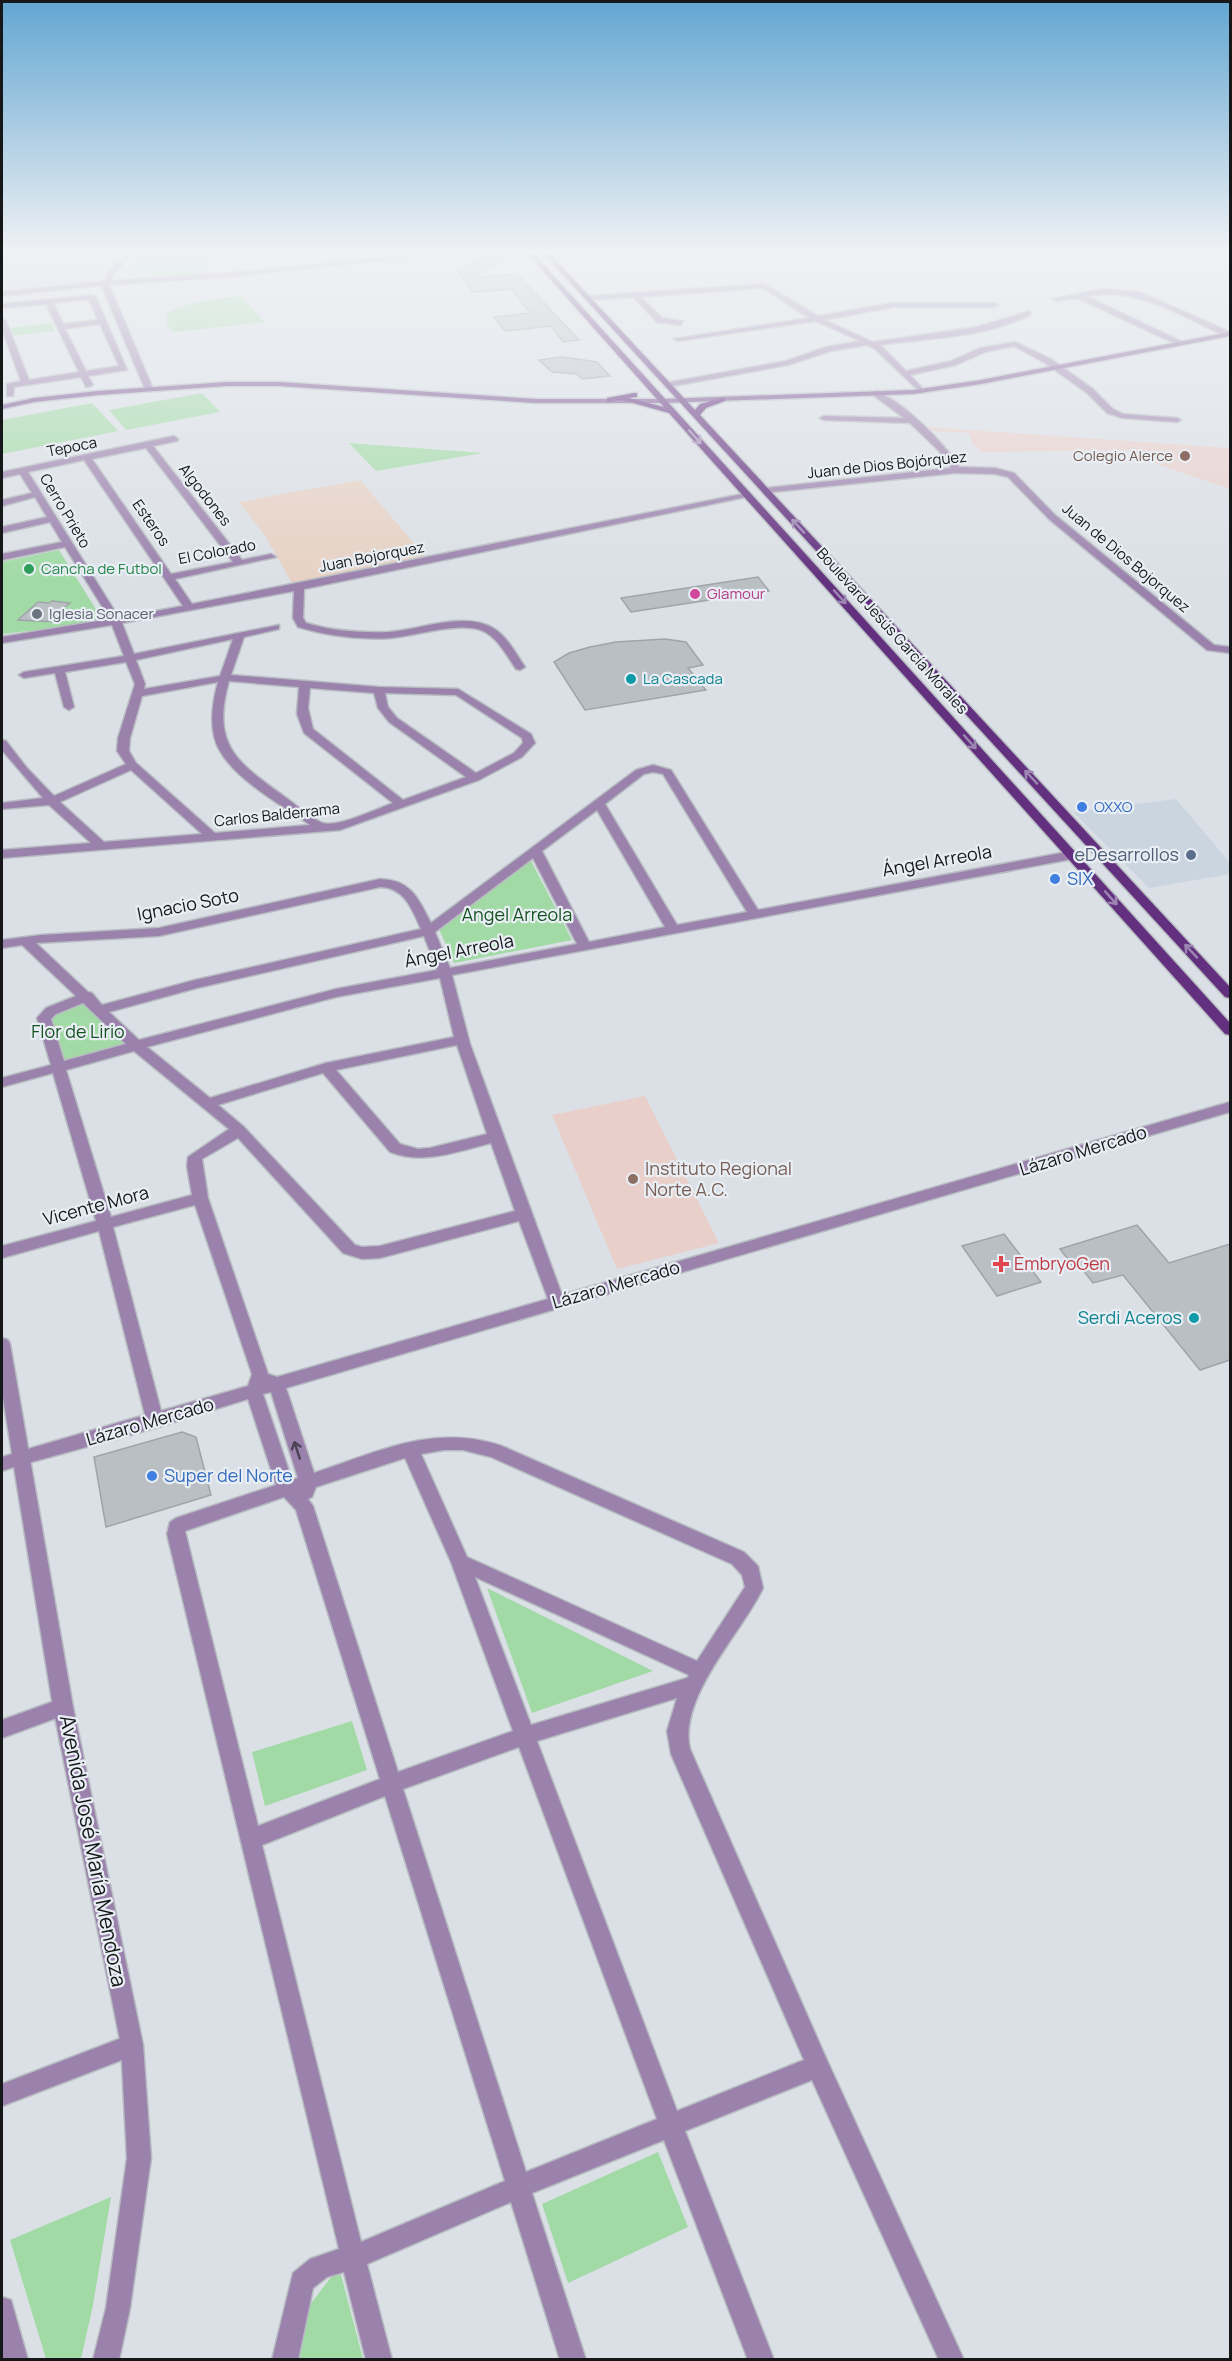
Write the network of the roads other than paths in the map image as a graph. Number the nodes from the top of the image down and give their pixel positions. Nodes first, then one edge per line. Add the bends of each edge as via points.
1 (17, 363) edge
2 (78, 363) edge
3 (122, 363) edge
4 (138, 363) edge
5 (629, 363) edge
6 (649, 363) edge
7 (787, 363) edge
8 (892, 363) edge
9 (953, 363) edge
10 (1050, 363) edge
11 (1069, 363) edge
12 (1055, 366) junction
13 (904, 374) junction
14 (84, 375) junction
15 (26, 383) junction
16 (89, 385) dead end
17 (669, 385) junction
18 (649, 386) junction
19 (253, 387) junction
20 (301, 387) junction
21 (149, 388) junction
22 (919, 390) junction
23 (10, 393) dead end
24 (876, 393) junction
25 (791, 395) junction
26 (661, 399) junction
27 (681, 399) junction
28 (722, 399) junction
29 (610, 400) junction
30 (626, 400) junction
31 (32, 403) junction
32 (12, 405) junction
33 (2, 407) edge
34 (672, 411) junction
35 (696, 414) junction
36 (824, 418) dead end
37 (1177, 420) dead end
38 (913, 421) junction
39 (174, 439) dead end
40 (148, 445) junction
41 (87, 458) junction
42 (22, 470) junction
43 (956, 470) junction
44 (2, 475) edge
45 (1011, 475) joint
46 (766, 491) junction
47 (37, 494) junction
48 (747, 496) junction
49 (2, 503) edge
50 (52, 519) junction
51 (2, 531) edge
52 (67, 544) junction
53 (2, 557) edge
54 (271, 557) dead end
55 (239, 563) junction
56 (170, 577) junction
57 (298, 587) junction
58 (189, 607) junction
59 (116, 621) junction
60 (275, 627) dead end
61 (239, 635) junction
62 (2, 640) edge
63 (1230, 650) edge
64 (130, 658) junction
65 (520, 667) dead end
66 (59, 670) junction
67 (24, 675) dead end
68 (226, 678) junction
69 (305, 685) junction
70 (379, 690) junction
71 (138, 693) junction
72 (69, 707) dead end
73 (2, 743) edge
74 (7, 761) edge
75 (132, 765) junction
76 (475, 778) junction
77 (1051, 799) junction
78 (52, 801) junction
79 (1025, 803) junction
80 (599, 804) junction
81 (403, 805) junction
82 (2, 806) edge
83 (323, 828) junction
84 (213, 837) junction
85 (100, 845) junction
86 (535, 850) junction
87 (2, 854) edge
88 (1072, 855) junction
89 (754, 912) junction
90 (672, 928) junction
91 (428, 931) junction
92 (25, 940) junction
93 (2, 944) edge
94 (584, 945) junction
95 (444, 971) junction
96 (1230, 994) edge
97 (87, 996) junction
98 (101, 1010) junction
99 (1230, 1032) edge
100 (461, 1040) junction
101 (138, 1047) junction
102 (58, 1068) junction
103 (326, 1068) junction
104 (2, 1083) edge
105 (208, 1104) junction
106 (1230, 1107) edge
107 (239, 1130) junction
108 (495, 1137) junction
109 (200, 1198) junction
110 (524, 1215) junction
111 (105, 1224) junction
112 (2, 1252) edge
113 (557, 1302) junction
114 (2, 1344) edge
115 (260, 1374) junction
116 (277, 1385) junction
117 (254, 1392) junction
118 (155, 1421) junction
119 (410, 1449) junction
120 (11, 1461) edge
121 (308, 1482) junction
122 (286, 1488) junction
123 (304, 1506) junction
124 (460, 1562) junction
125 (698, 1678) junction
126 (63, 1707) junction
127 (2, 1729) edge
128 (527, 1735) junction
129 (391, 1784) junction
130 (251, 1839) junction
131 (132, 2045) junction
132 (818, 2066) junction
133 (2, 2095) edge
134 (670, 2124) junction
135 (520, 2186) junction
136 (353, 2258) junction
137 (2, 2309) edge
138 (15, 2360) edge
139 (106, 2360) edge
140 (285, 2360) edge
141 (379, 2360) edge
142 (573, 2360) edge
143 (761, 2360) edge
144 (952, 2360) edge

1 - 15 street
2 - 14 street
3 - 14 street via 124,368
4 - 21 street
5 - 18 main road, Boulevard Jesús García Morales
6 - 17 main road, Boulevard Jesús García Morales
7 - 17 street
8 - 13 street
9 - 13 street
10 - 12 street
11 - 12 main road
12 - 22 main road
12 - 37 street via 1114,413
13 - 22 street
14 - 15 street
14 - 16 street
15 - 23 street via 10,385
17 - 27 main road, Boulevard Jesús García Morales
18 - 26 main road, Boulevard Jesús García Morales
18 - 29 main road
19 - 20 main road
19 - 21 main road
19 - 31 main road
20 - 21 main road via 243,384
20 - 29 main road via 517,401
21 - 31 main road
21 - 32 main road
22 - 24 main road
22 - 25 main road
24 - 25 main road
24 - 38 street
25 - 27 main road
25 - 28 main road
26 - 27 main road
26 - 30 main road
26 - 34 main road, Boulevard Jesús García Morales
27 - 28 main road
27 - 35 main road, Boulevard Jesús García Morales
28 - 35 main road via 703,406
29 - 30 main road
30 - 34 main road
31 - 32 main road
32 - 33 main road
34 -> 48 main road, Boulevard Jesús García Morales
35 - 46 main road, Boulevard Jesús García Morales
36 - 38 street
38 - 43 street via 952,460
39 - 40 street, Tepoca
40 - 41 street, Tepoca
40 - 55 street, Algodones
41 - 42 street, Tepoca
41 - 56 street, Esteros
42 - 44 street, Tepoca
42 - 47 street, Cerro Prieto
43 - 45 street, Juan de Dios Bojórquez
43 - 46 street, Juan de Dios Bojórquez
45 - 63 street, Juan de Dios Bojorquez via 1052,517 1211,648
77 -> 46 main road, Boulevard Jesús García Morales
47 - 49 street
47 - 50 street, Cerro Prieto
48 - 57 street, Juan Bojorquez
48 -> 79 main road, Boulevard Jesús García Morales
50 - 51 street
50 - 52 street, Cerro Prieto
52 - 53 street
52 - 59 street, Cerro Prieto
54 - 55 street, El Colorado
55 - 56 street, El Colorado
56 - 58 street, Esteros
57 - 58 street, Juan Bojorquez
57 - 65 street via 298,618 302,625 383,635 482,627 493,632
58 - 59 street, Juan Bojorquez
59 - 62 street, Juan Bojorquez
59 - 64 street, Cerro Prieto
60 - 61 street
61 - 64 street
61 - 68 street
64 - 66 street
64 - 71 street, Cerro Prieto via 140,684
66 - 67 street
66 - 72 street
68 - 69 street
68 - 71 street
68 - 83 street via 218,719 226,752 239,767
69 - 70 street
69 - 81 street via 302,718 308,731
70 - 76 street via 383,708 393,720
70 - 76 street, Carlos Balderrama via 458,692 527,736 527,748
71 - 75 street, Cerro Prieto via 124,738 123,751
73 - 74 street
74 - 78 street
75 - 78 street
75 - 84 street
76 - 81 street, Carlos Balderrama
77 - 79 main road
96 -> 77 main road, Boulevard Jesús García Morales
78 - 82 street
78 - 85 street
79 - 88 main road, Boulevard Jesús García Morales
80 - 86 street
80 - 89 street via 640,772 653,768 667,772
80 - 90 street
81 - 83 street, Carlos Balderrama
83 - 84 street, Carlos Balderrama
84 - 85 street, Carlos Balderrama
85 - 87 street, Carlos Balderrama
86 - 91 street
86 - 94 street
88 - 89 street, Ángel Arreola
88 -> 99 main road, Boulevard Jesús García Morales
89 - 90 street, Ángel Arreola
90 - 94 street, Ángel Arreola
91 - 92 street, Ignacio Soto via 407,893 393,883 380,883 159,932
91 - 95 street
91 - 98 street via 195,984
92 - 93 street, Ignacio Soto
92 - 97 street
94 - 95 street, Ángel Arreola
95 - 100 street
95 - 101 street, Ángel Arreola via 261,1010
97 - 98 street
97 - 102 street via 44,1018
98 - 101 street
100 - 103 street
100 - 108 street
101 - 102 street, Ángel Arreola
101 - 105 street
102 - 104 street, Ángel Arreola
102 - 111 street
103 - 105 street
103 - 108 street via 395,1148 406,1154 420,1155
105 - 107 street
106 - 113 street, Lázaro Mercado
107 - 109 street via 195,1157
107 - 110 street via 355,1251 380,1252
108 - 110 street
109 - 111 street, Vicente Mora
109 - 115 street
110 - 113 street
111 - 112 street, Vicente Mora
111 - 118 street
113 - 116 street, Lázaro Mercado
114 - 120 street, Avenida José María Mendoza
115 - 116 street
115 - 117 street
116 - 117 street, Lázaro Mercado
121 -> 116 street
117 - 118 street, Lázaro Mercado
117 - 122 street
118 - 120 street, Lázaro Mercado
119 - 121 street
119 - 124 street
119 - 125 street via 443,1442 472,1443 738,1558 750,1572 754,1588
120 - 126 street, Avenida José María Mendoza
121 - 122 street
121 - 123 street
122 - 123 street
122 - 130 street via 182,1523 176,1534
123 - 129 street
124 - 125 street
124 - 128 street
125 - 128 street
125 - 132 street via 680,1714 677,1734 681,1754
126 - 127 street
126 - 131 street, Avenida José María Mendoza
128 - 129 street
128 - 134 street
129 - 130 street
129 - 135 street
130 - 136 street
131 - 133 street
131 - 139 street, Avenida José María Mendoza via 139,2158 118,2308
132 - 134 street
132 - 144 street
134 - 135 street
134 - 143 street
135 - 136 street
135 - 142 street
136 - 140 street via 318,2266 302,2282
136 - 141 street
137 - 138 street

